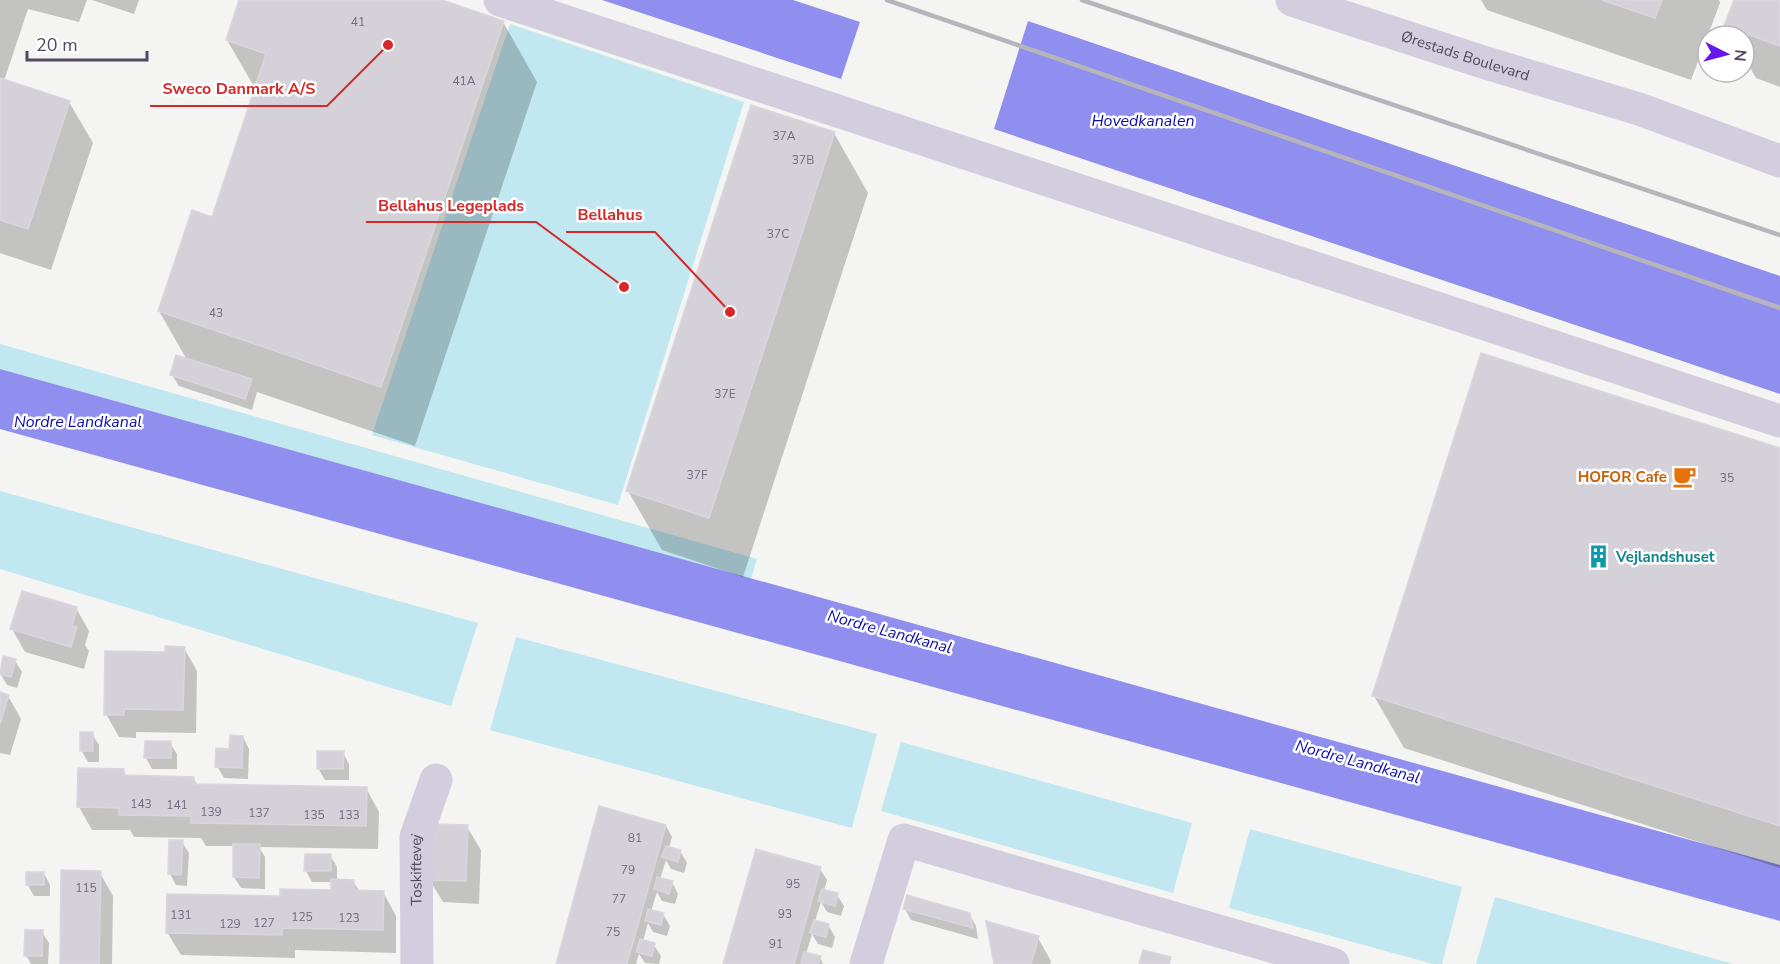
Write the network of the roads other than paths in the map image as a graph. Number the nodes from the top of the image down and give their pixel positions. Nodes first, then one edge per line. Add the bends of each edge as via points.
1 (500, 0) edge
2 (1292, 0) edge
3 (1639, 109) junction
4 (1780, 138) edge
5 (1780, 161) edge
6 (1780, 421) edge
7 (436, 780) dead end
8 (417, 964) edge
9 (866, 964) edge
10 (1333, 964) edge

1 - 6 street
2 - 3 street, Ørestads Boulevard
3 - 4 street, Ørestads Boulevard
3 - 5 street, Ørestads Boulevard
7 - 8 street, Toskiftevej via 416,837
9 - 10 street via 904,840

